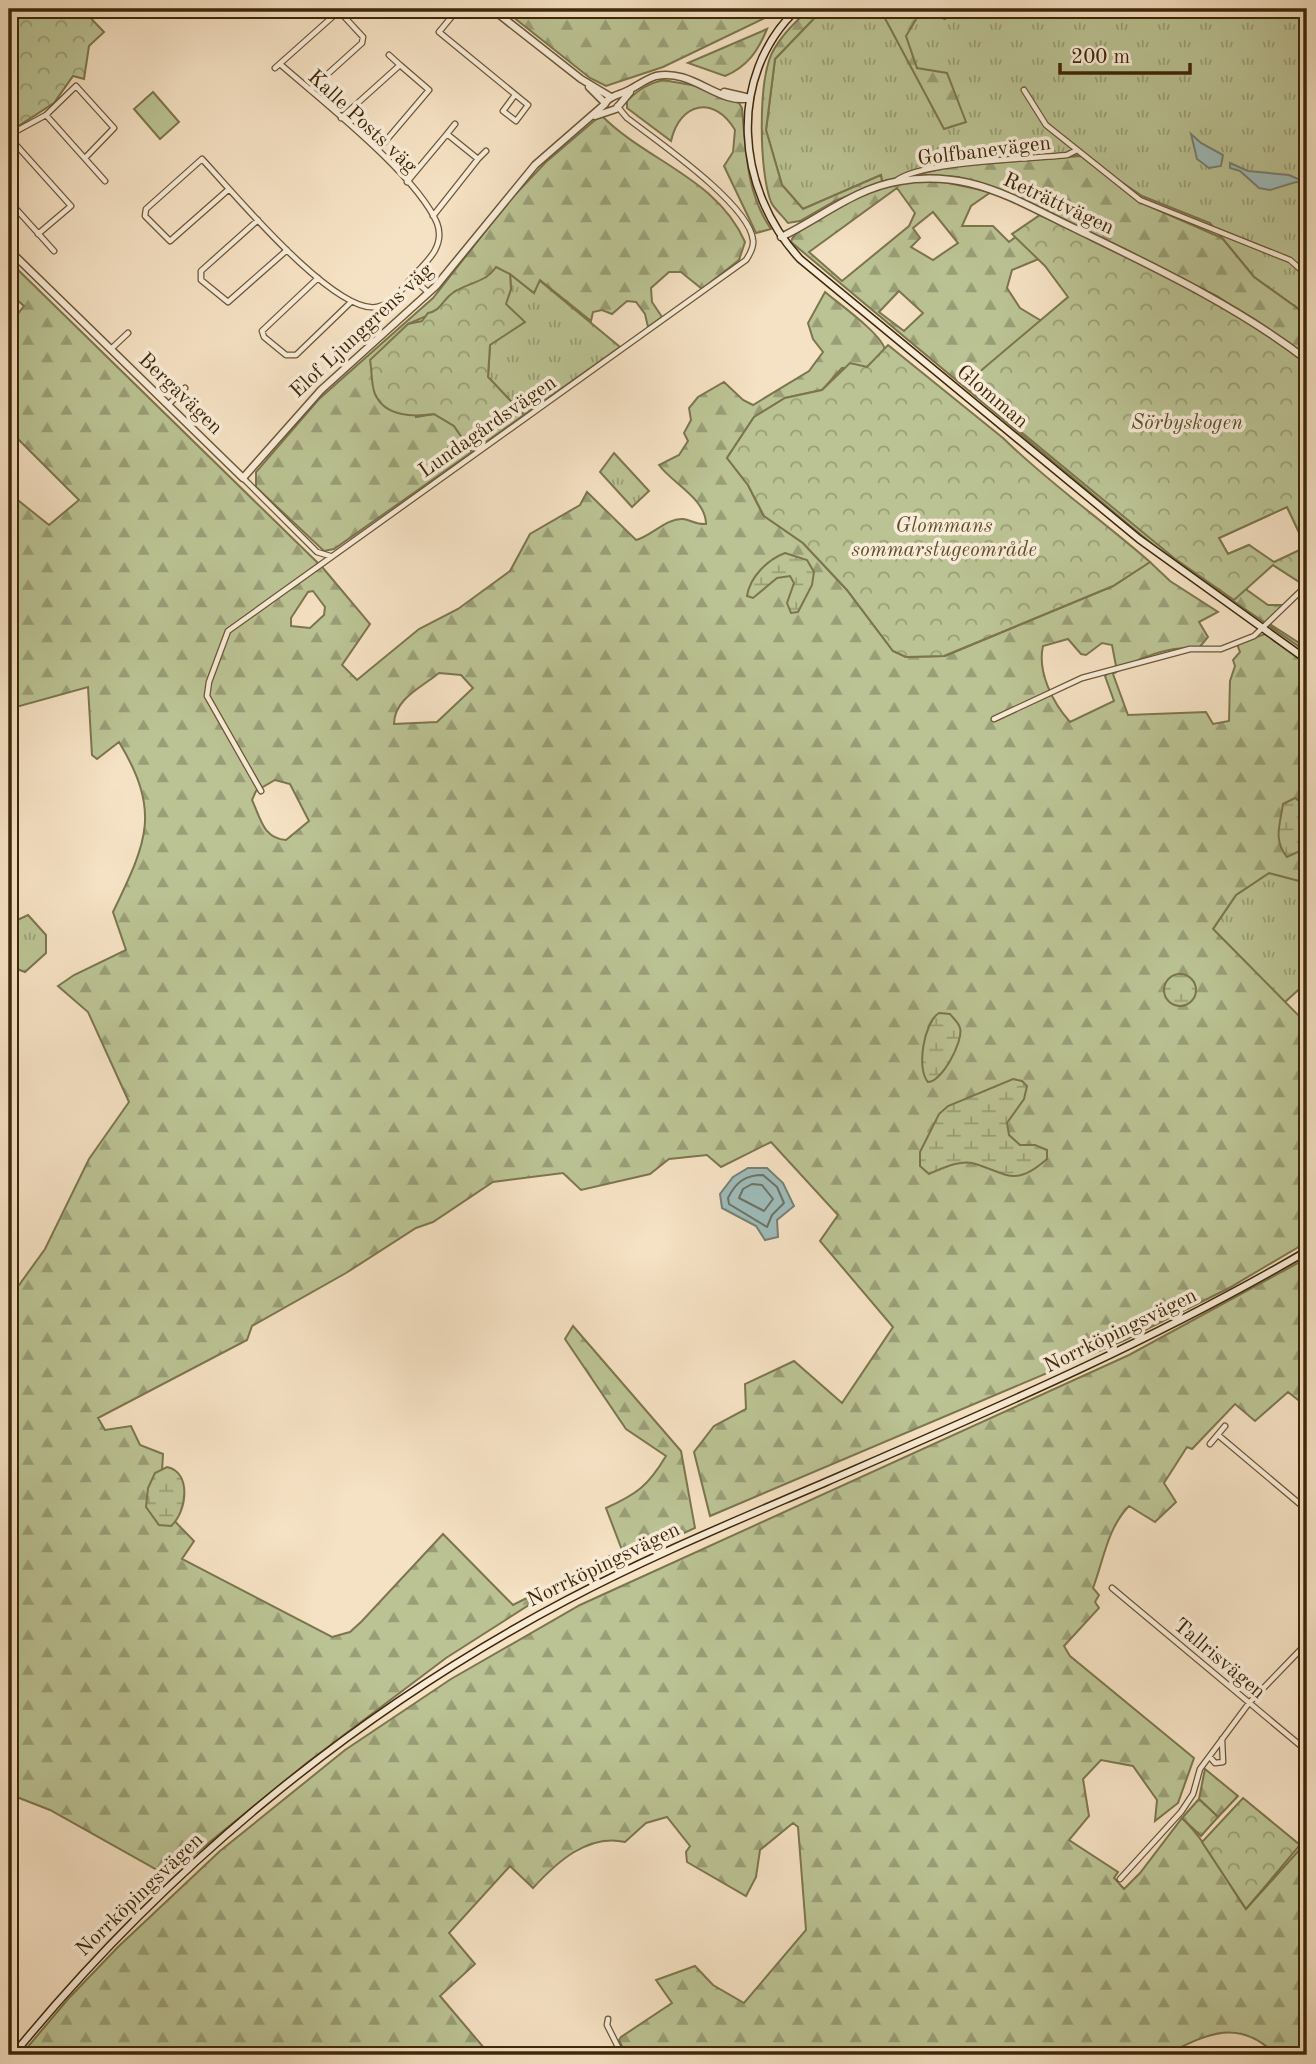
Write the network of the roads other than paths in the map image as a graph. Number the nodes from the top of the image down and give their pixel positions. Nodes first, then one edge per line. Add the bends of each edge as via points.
1 (457, 9) edge
2 (492, 9) edge
3 (797, 9) edge
4 (340, 10) edge
5 (433, 28) dead end
6 (439, 32) junction
7 (389, 55) dead end
8 (400, 65) junction
9 (581, 79) junction
10 (634, 88) junction
11 (310, 90) junction
12 (429, 90) junction
13 (1024, 90) dead end
14 (435, 94) dead end
15 (515, 95) junction
16 (611, 97) junction
17 (750, 97) junction
18 (618, 105) junction
19 (607, 107) junction
20 (46, 115) junction
21 (341, 118) junction
22 (627, 118) junction
23 (454, 124) dead end
24 (447, 134) junction
25 (9, 136) edge
26 (378, 150) junction
27 (1077, 150) junction
28 (486, 151) dead end
29 (85, 158) junction
30 (478, 159) junction
31 (105, 181) dead end
32 (407, 181) junction
33 (895, 182) junction
34 (229, 188) junction
35 (9, 201) edge
36 (433, 216) junction
37 (258, 220) junction
38 (38, 234) junction
39 (781, 237) junction
40 (9, 250) edge
41 (287, 250) junction
42 (54, 251) dead end
43 (1307, 275) edge
44 (318, 278) junction
45 (412, 278) junction
46 (429, 293) junction
47 (351, 302) junction
48 (128, 333) dead end
49 (110, 349) junction
50 (289, 357) junction
51 (1307, 360) edge
52 (287, 365) dead end
53 (186, 388) dead end
54 (168, 405) junction
55 (243, 478) junction
56 (331, 556) junction
57 (1307, 585) edge
58 (1262, 629) junction
59 (1307, 660) edge
60 (994, 719) dead end
61 (261, 791) dead end
62 (1307, 1251) edge
63 (1225, 1426) dead end
64 (1218, 1435) junction
65 (1210, 1444) dead end
66 (1307, 1510) edge
67 (1112, 1588) dead end
68 (1307, 1643) edge
69 (1249, 1703) junction
70 (1222, 1740) junction
71 (1307, 1751) edge
72 (1210, 1756) junction
73 (1120, 1879) dead end
74 (608, 2019) dead end
75 (13, 2055) edge
76 (622, 2055) edge

1 - 6 street
2 - 9 main road
3 - 17 main road, Glomman via 764,53
4 - 11 street via 363,37 362,43
4 - 11 street, Kalle Posts väg via 278,66
5 - 6 street
6 - 15 street
7 - 8 street
8 - 12 street
8 - 21 street
9 - 16 main road
9 - 19 main road
10 - 16 main road
10 - 17 main road via 669,75 731,97
10 - 18 main road
11 - 21 street, Kalle Posts väg
12 - 14 street
12 - 26 street
13 - 27 street via 1046,125
15 - 15 street via 528,105 516,121 503,111
16 - 18 main road
16 - 19 main road
17 - 39 main road, Glomman via 752,171 764,211
18 - 19 main road
18 - 22 street, Lundagårdsvägen
19 - 22 street, Lundagårdsvägen
19 - 46 main road, Elof Ljunggrens väg via 535,165
20 - 25 street
20 - 29 street
20 - 29 street via 76,86 112,125 110,135
21 - 26 street, Kalle Posts väg
22 - 56 street, Lundagårdsvägen via 736,205 753,238 746,260
23 - 24 street
24 - 30 street
24 - 32 street
25 - 38 street via 73,208
26 - 32 street, Kalle Posts väg
27 - 33 street, Golfbanevägen via 1067,155 953,166 910,174
27 - 43 street via 1147,204 1290,260
28 - 30 street
29 - 31 street
30 - 36 street
32 - 36 street, Kalle Posts väg
33 - 39 main road, Reträttvägen via 856,195
33 - 51 main road, Reträttvägen via 956,181 1003,195 1225,305
34 - 34 street via 202,159 145,211 166,239 173,240
34 - 37 street
35 - 38 street
36 - 45 street via 438,244
37 - 41 street
37 - 41 street via 201,271 201,280 228,303
38 - 42 street
39 - 58 main road, Glomman via 800,259 1139,539
40 - 49 main road, Bergavägen
41 - 44 street
44 - 47 street
44 - 50 street via 262,331
45 - 46 street
45 - 47 street via 379,307
46 - 55 main road, Elof Ljunggrens väg via 321,390
47 - 50 street
48 - 49 street
49 - 54 main road, Bergavägen
50 - 52 street
53 - 54 street
54 - 55 main road, Bergavägen
55 - 56 street, Bergavägen via 317,552
56 - 61 street, Lundagårdsvägen via 228,631 209,682 207,696
57 - 58 street
58 - 59 main road, Glomman
58 - 60 street via 1221,649 1190,649 1075,681
62 - 75 main road, Norrköpingsvägen via 1129,1348 680,1545 567,1600 475,1652 397,1702 245,1817 111,1944
63 - 64 street
64 - 65 street
64 - 66 street
67 - 69 street, Tallrisvägen
68 - 69 street
69 - 70 street
69 - 71 street, Tallrisvägen
70 - 72 street
70 - 72 street via 1223,1762 1215,1763
72 - 73 street via 1181,1812
74 - 76 street

